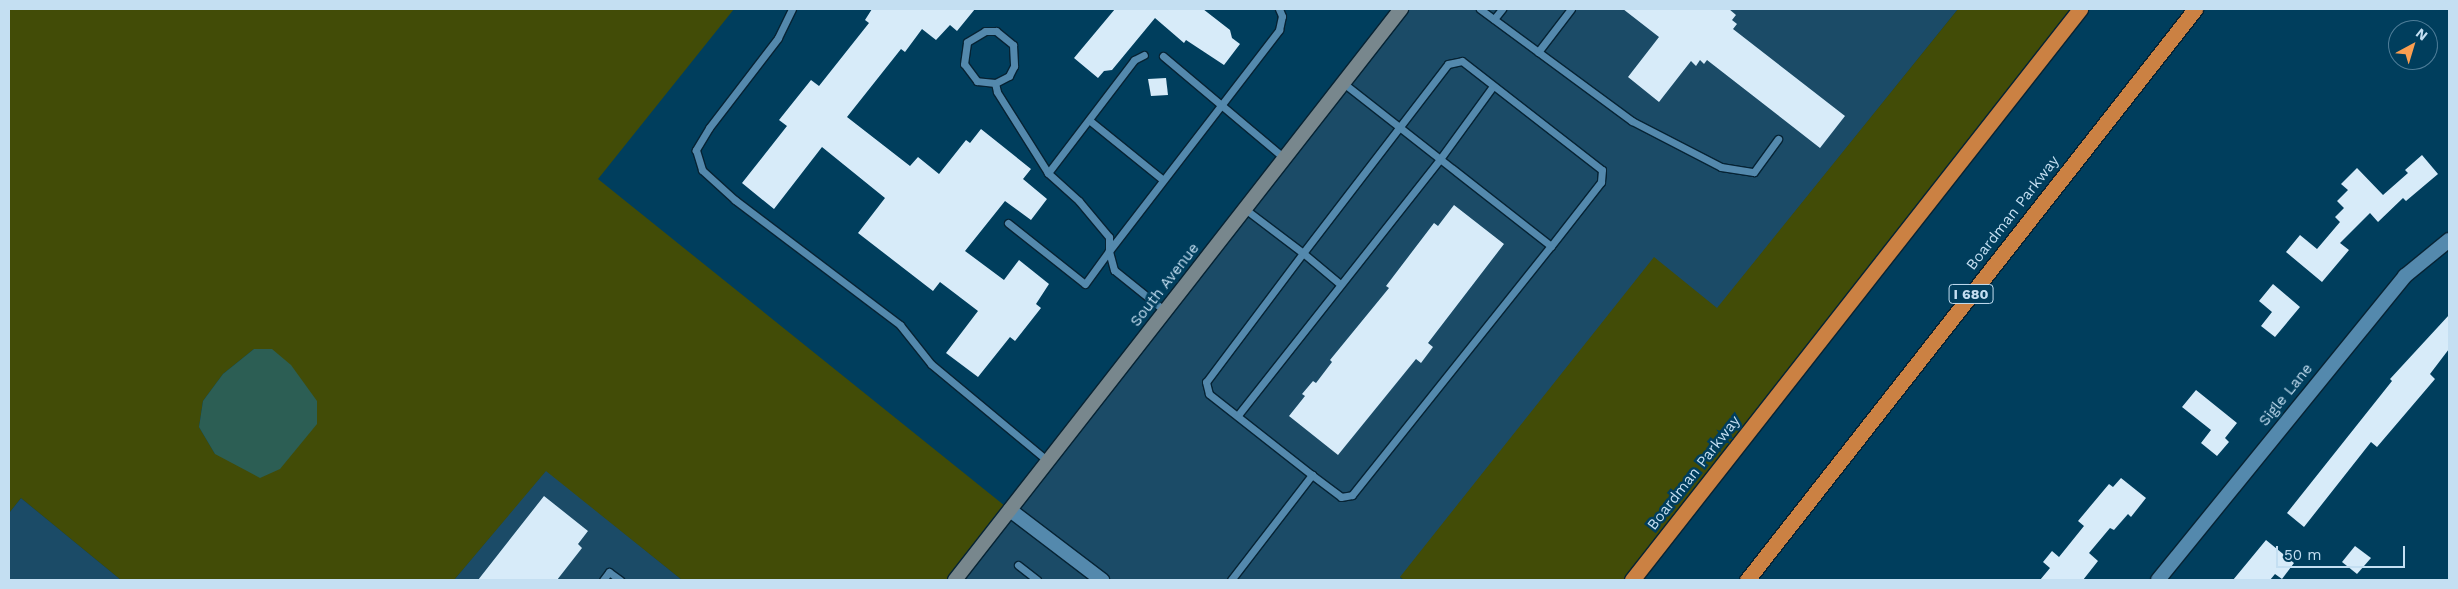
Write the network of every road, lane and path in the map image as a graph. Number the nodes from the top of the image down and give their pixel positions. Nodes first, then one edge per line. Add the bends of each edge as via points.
1 (792, 9) edge
2 (1279, 9) edge
3 (1401, 9) edge
4 (1480, 9) edge
5 (1502, 9) edge
6 (1571, 9) edge
7 (2080, 9) edge
8 (2195, 9) edge
9 (1494, 19) junction
10 (1538, 52) junction
11 (1144, 55) dead end
12 (1163, 56) dead end
13 (995, 82) junction
14 (1343, 83) junction
15 (1493, 86) junction
16 (1220, 105) junction
17 (1089, 120) junction
18 (1400, 127) junction
19 (1778, 139) dead end
20 (1284, 158) junction
21 (1440, 159) junction
22 (1048, 173) junction
23 (1163, 180) junction
24 (1245, 209) junction
25 (1008, 223) dead end
26 (2449, 240) edge
27 (1551, 246) junction
28 (1109, 251) junction
29 (1303, 253) junction
30 (1340, 284) junction
31 (1165, 311) junction
32 (1238, 415) junction
33 (1048, 461) junction
34 (1312, 475) junction
35 (1010, 510) junction
36 (1018, 565) dead end
37 (603, 580) edge
38 (620, 580) edge
39 (955, 580) edge
40 (1037, 580) edge
41 (1102, 580) edge
42 (1231, 580) edge
43 (1632, 580) edge
44 (1747, 580) edge
45 (2158, 580) edge

1 - 33 lane via 778,38 708,128 696,150 702,170 736,200 900,325 931,364
2 - 16 lane via 1282,16 1279,30
3 - 14 main road, South Avenue
4 - 9 lane
5 - 9 lane
6 - 10 lane
7 - 43 highway, Boardman Parkway
8 - 44 highway, Boardman Parkway / I 680
9 - 10 lane
10 - 19 lane via 1632,121 1721,168 1754,172
11 - 17 lane via 1134,60
12 - 16 lane
13 - 13 lane via 1009,76 1016,56 1006,36 985,30 967,42 964,64 978,81
13 - 22 lane via 1003,106
14 - 18 lane
14 - 20 main road, South Avenue
15 - 18 lane via 1462,61 1448,64
15 - 21 lane
15 - 27 lane via 1602,170 1601,182
16 - 20 lane
16 - 23 lane
17 - 22 lane
17 - 23 lane
18 - 21 lane
18 - 29 lane
20 - 24 main road, South Avenue
21 - 27 lane
21 - 30 lane
22 - 28 lane via 1080,200 1109,237
23 - 28 lane
24 - 29 lane
24 - 31 main road, South Avenue
25 - 28 lane via 1085,284
26 - 45 street, Sigle Lane via 2416,265 2399,283
27 - 34 lane via 1352,495 1341,497
28 - 31 lane via 1114,270
29 - 30 lane
29 - 32 lane via 1206,382 1209,394
30 - 32 lane
31 - 33 main road, South Avenue
32 - 34 lane
33 - 35 main road, South Avenue
34 - 42 lane
35 - 39 main road, South Avenue
35 - 41 street
36 - 40 lane
37 - 38 lane via 609,572

